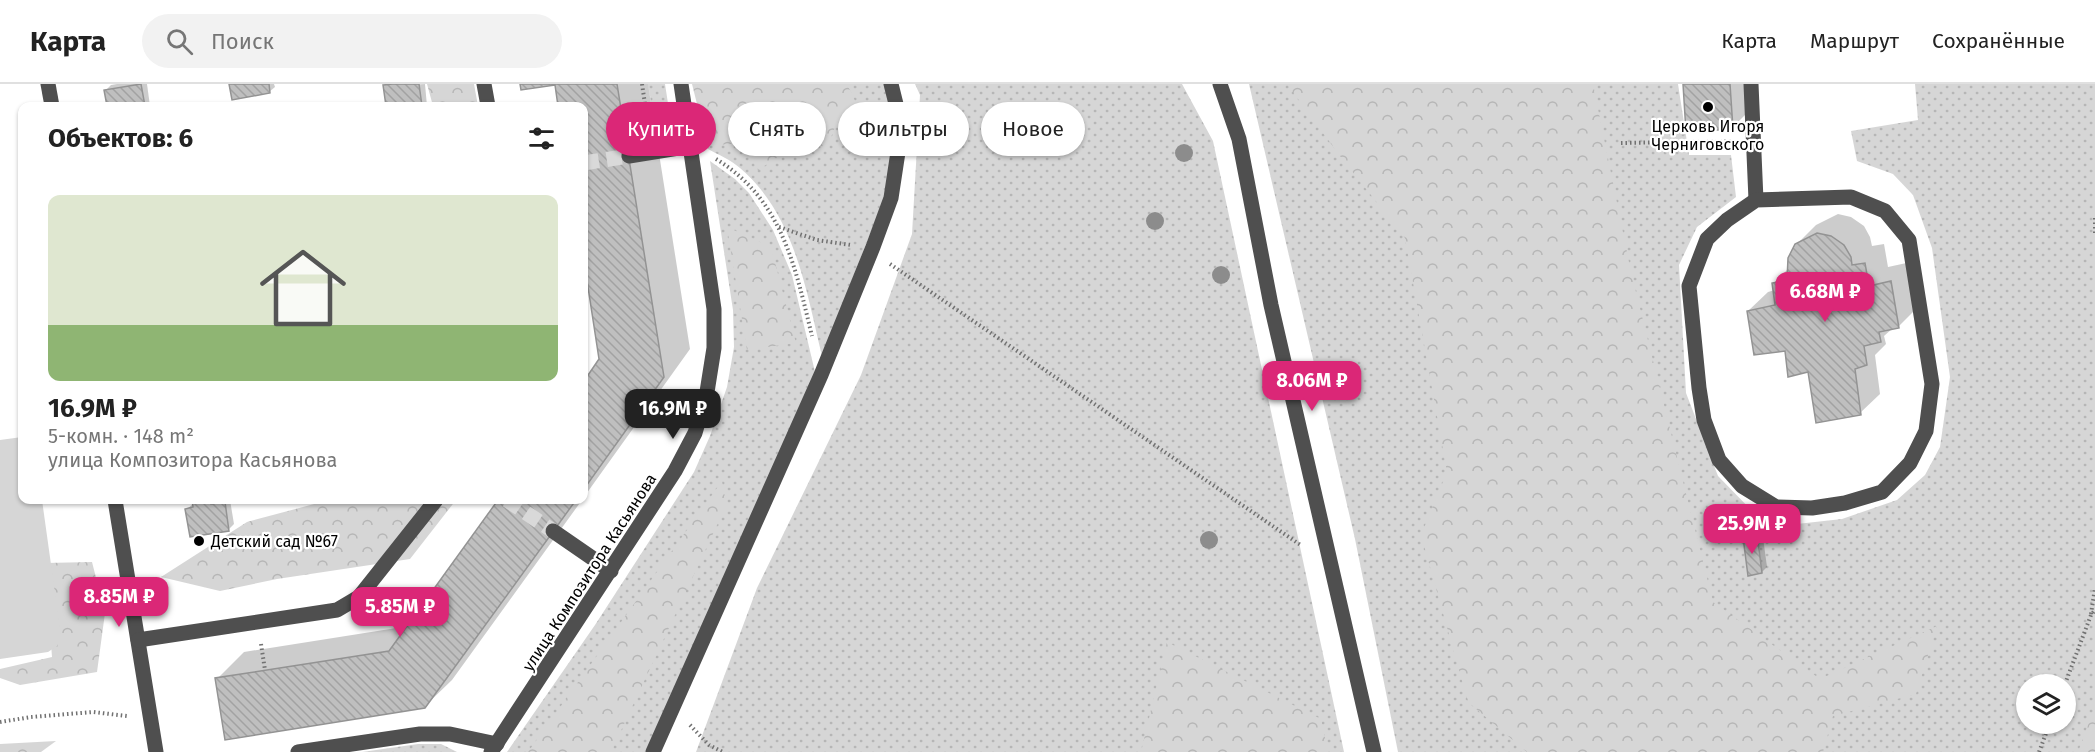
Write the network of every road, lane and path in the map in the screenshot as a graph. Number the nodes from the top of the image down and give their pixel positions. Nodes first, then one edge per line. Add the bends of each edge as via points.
1 (48, 84) edge
2 (484, 84) edge
3 (642, 84) edge
4 (681, 84) edge
5 (891, 84) edge
6 (1220, 84) edge
7 (1751, 84) edge
8 (51, 102) edge
9 (487, 102) edge
10 (645, 102) edge
11 (684, 102) edge
12 (1737, 141) dead end
13 (1622, 143) dead end
14 (692, 156) edge
15 (712, 156) edge
16 (1756, 200) junction
17 (2095, 218) edge
18 (779, 227) junction
19 (2095, 235) edge
20 (873, 247) junction
21 (821, 375) junction
22 (116, 504) edge
23 (433, 504) edge
24 (553, 531) tunnel mouth
25 (1326, 551) junction
26 (611, 571) junction
27 (2095, 588) edge
28 (2095, 610) edge
29 (2091, 615) junction
30 (138, 640) junction
31 (2069, 674) edge
32 (671, 715) junction
33 (134, 717) dead end
34 (0, 722) edge
35 (2046, 734) edge
36 (494, 748) edge
37 (656, 750) edge
38 (156, 752) edge
39 (298, 752) edge
40 (723, 752) edge
41 (1374, 752) edge
42 (2039, 752) edge

1 - 8 street
2 - 9 street
3 - 10 path
4 - 11 street, улица Композитора Касьянова
5 - 20 street via 898,152 891,198
6 - 25 street via 1239,139
7 - 16 street
12 - 13 path
14 - 26 street, улица Композитора Касьянова via 714,309 714,348 707,392 695,433 675,471
15 - 18 path via 757,192
16 - 16 street via 1851,197 1886,211 1909,240 1932,384 1926,431 1910,463 1882,492 1812,508 1776,507 1742,486 1719,460 1704,420 1689,286 1707,239 1726,220
17 - 19 path
18 - 20 path via 817,240
18 - 21 path via 797,273
20 - 21 street
20 - 25 path via 884,260 1289,538 1306,549
21 - 32 street
22 - 30 street
23 - 30 street via 359,597 337,610
24 - 26 street
25 - 41 street
26 - 36 street, улица Композитора Касьянова
27 - 29 path
28 - 29 path
29 - 31 path
30 - 38 street
32 - 37 street
32 - 40 path via 692,726 709,745
33 - 34 path via 93,712
35 - 42 path
36 - 39 street via 450,734 420,734

